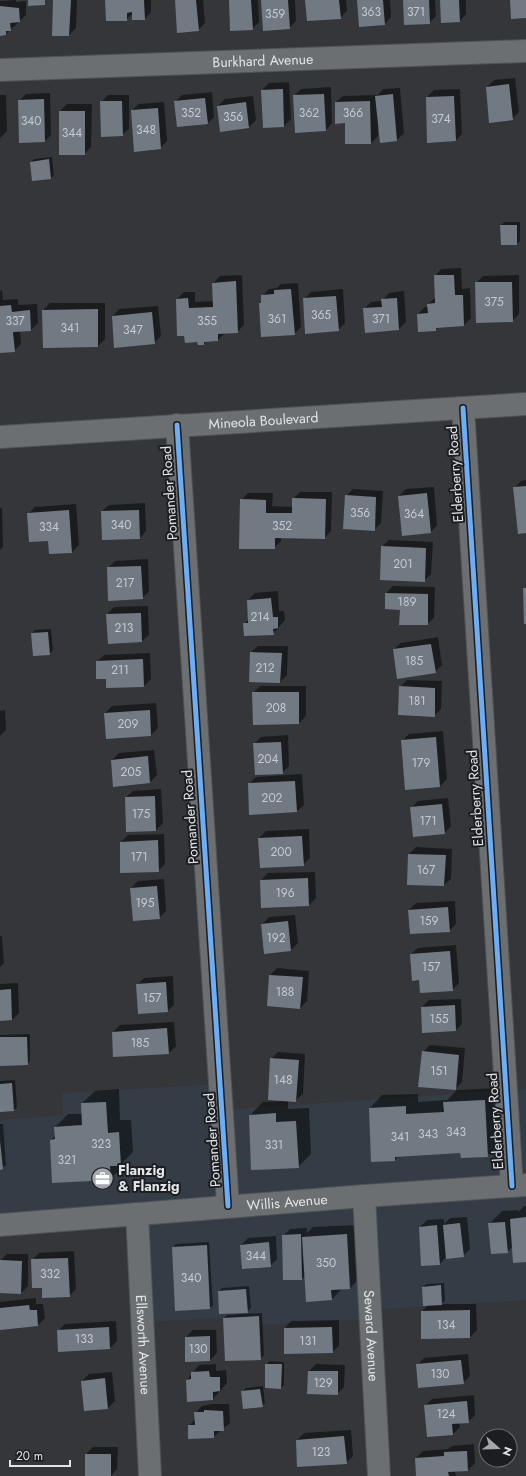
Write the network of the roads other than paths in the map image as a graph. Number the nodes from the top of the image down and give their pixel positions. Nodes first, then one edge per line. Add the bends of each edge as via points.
1 (526, 51) edge
2 (0, 70) edge
3 (526, 404) edge
4 (463, 408) junction
5 (177, 425) junction
6 (0, 437) edge
7 (519, 1186) edge
8 (364, 1196) junction
9 (228, 1206) junction
10 (137, 1214) junction
11 (0, 1225) edge
12 (150, 1476) edge
13 (379, 1476) edge

1 - 2 street, Burkhard Avenue
3 - 4 street, Mineola Boulevard
4 - 5 street, Mineola Boulevard
4 - 7 street, Elderberry Road
5 - 6 street, Mineola Boulevard
5 - 9 street, Pomander Road
7 - 8 street, Willis Avenue
8 - 9 street, Willis Avenue
8 - 13 street, Seward Avenue
9 - 10 street, Willis Avenue
10 - 11 street, Willis Avenue
10 - 12 street, Ellsworth Avenue

